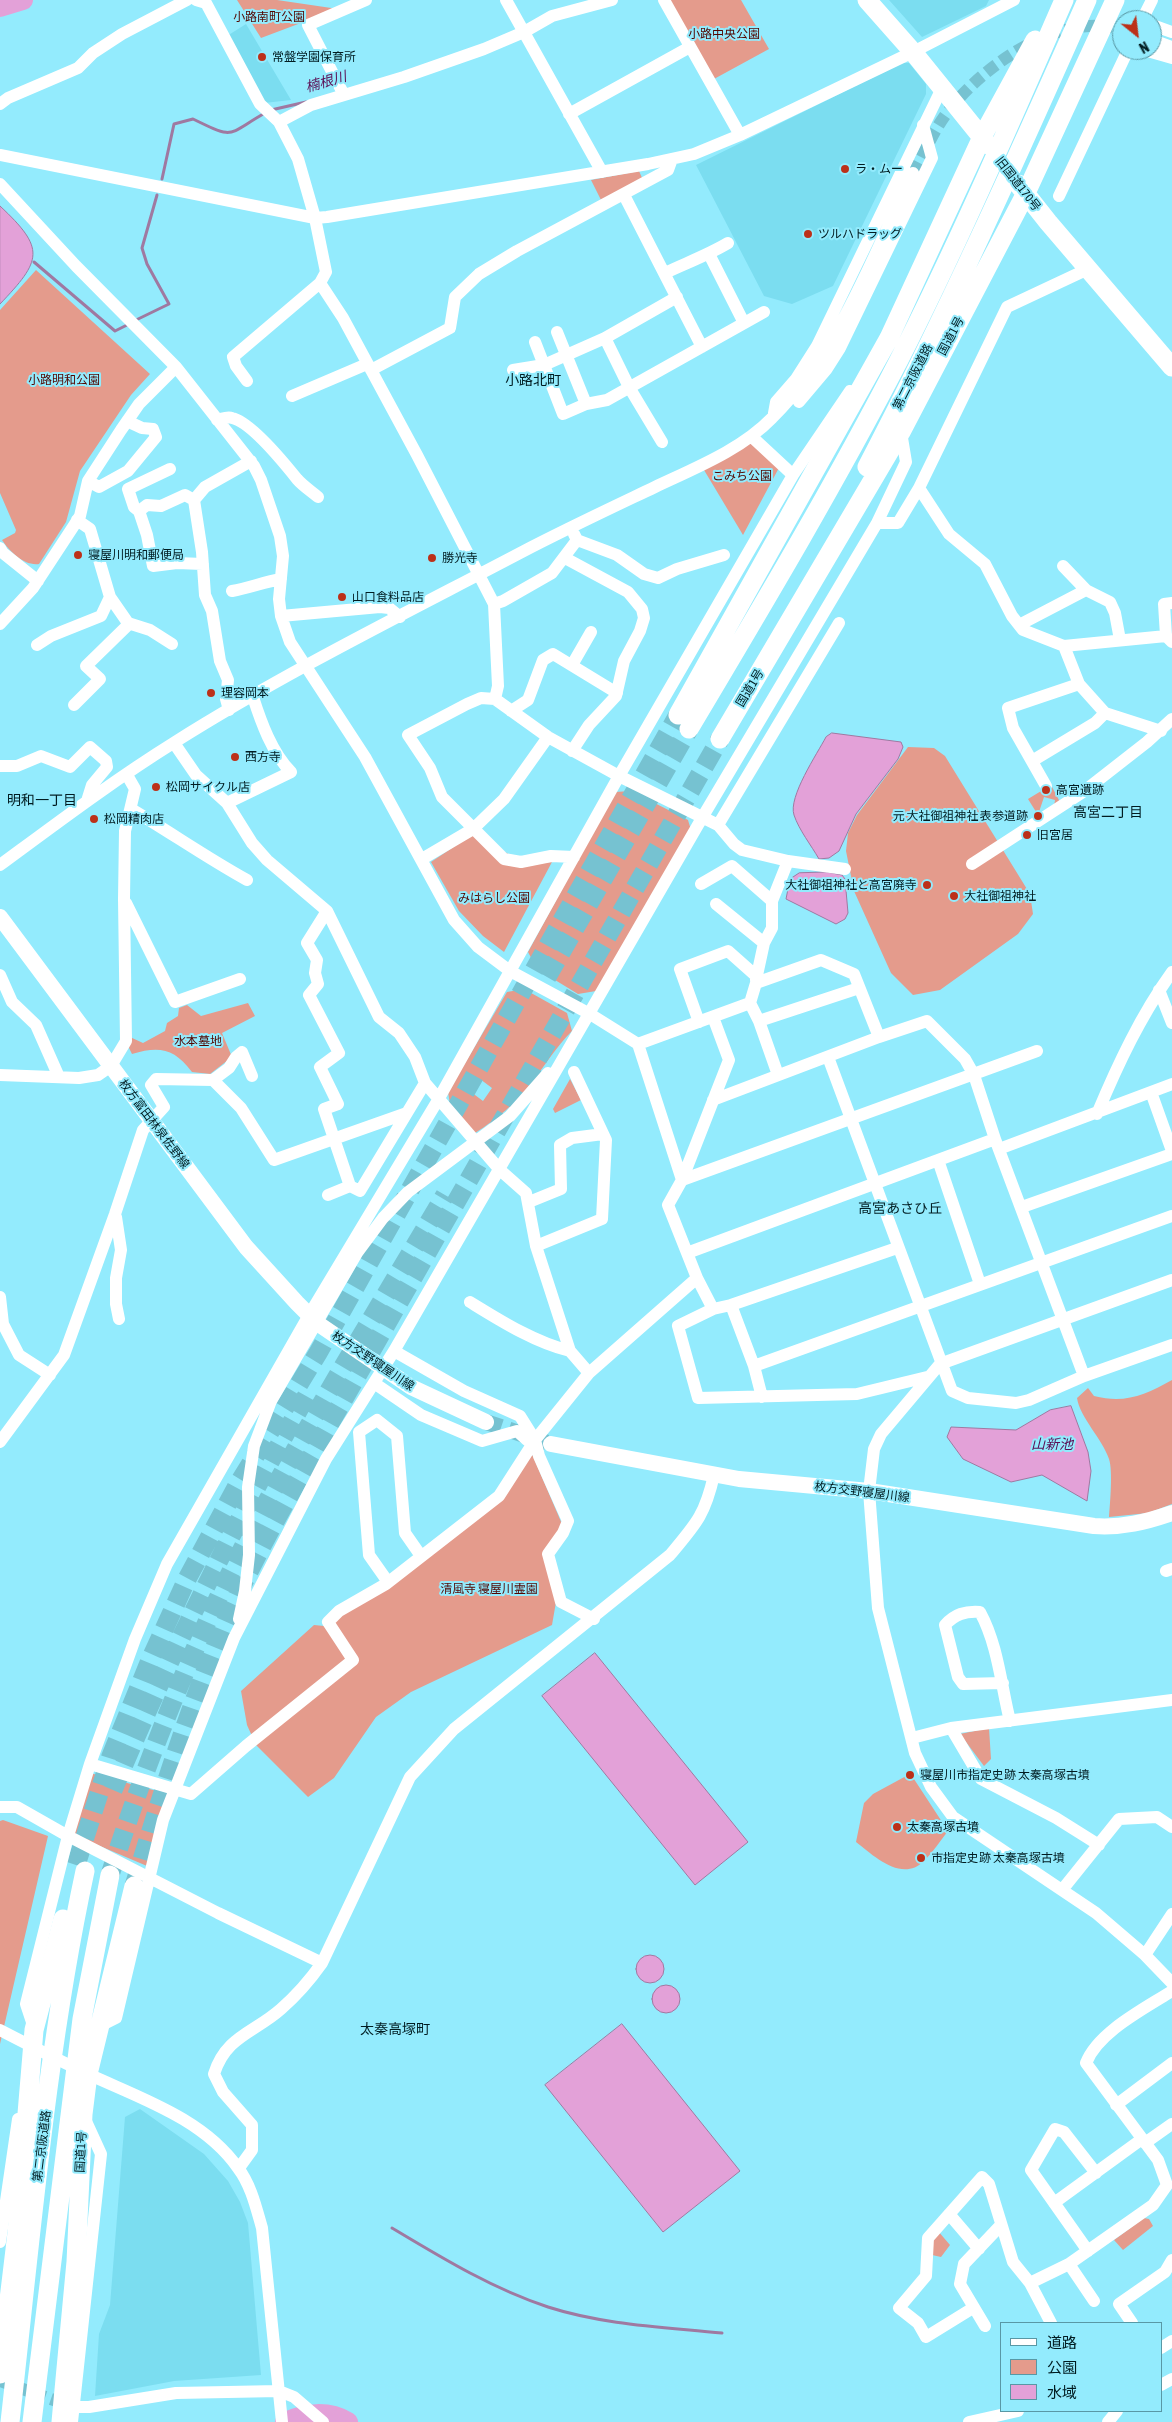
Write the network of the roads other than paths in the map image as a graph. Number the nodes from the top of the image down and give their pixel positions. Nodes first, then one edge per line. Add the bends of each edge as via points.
1 (187, 0) edge
2 (196, 0) edge
3 (366, 0) edge
4 (506, 0) edge
5 (612, 0) edge
6 (664, 0) edge
7 (867, 0) edge
8 (1014, 0) edge
9 (1057, 0) edge
10 (1064, 0) edge
11 (1087, 0) edge
12 (1115, 0) edge
13 (1000, 5) edge
14 (524, 32) junction
15 (690, 47) junction
16 (913, 52) junction
17 (1123, 60) edge
18 (942, 88) junction
19 (344, 95) junction
20 (0, 104) edge
21 (569, 114) junction
22 (279, 122) junction
23 (923, 126) junction
24 (740, 136) junction
25 (982, 137) junction
26 (0, 155) edge
27 (672, 159) junction
28 (602, 172) junction
29 (913, 173) tunnel mouth
30 (0, 184) edge
31 (1026, 193) junction
32 (624, 195) junction
33 (1059, 196) dead end
34 (315, 218) junction
35 (728, 243) dead end
36 (709, 254) junction
37 (1088, 269) junction
38 (665, 273) junction
39 (320, 283) junction
40 (677, 297) junction
41 (764, 312) dead end
42 (744, 323) junction
43 (557, 332) dead end
44 (605, 338) junction
45 (889, 338) junction
46 (535, 342) dead end
47 (702, 346) junction
48 (567, 356) junction
49 (544, 365) junction
50 (176, 367) junction
51 (369, 367) junction
52 (1172, 367) edge
53 (512, 370) dead end
54 (247, 381) dead end
55 (630, 388) junction
56 (292, 396) dead end
57 (586, 404) junction
58 (773, 418) junction
59 (217, 420) junction
60 (127, 421) junction
61 (901, 432) junction
62 (751, 436) junction
63 (662, 442) dead end
64 (251, 461) junction
65 (130, 468) junction
66 (170, 469) dead end
67 (793, 475) junction
68 (88, 481) junction
69 (138, 482) junction
70 (919, 488) junction
71 (318, 497) dead end
72 (194, 500) junction
73 (139, 511) junction
74 (77, 520) junction
75 (876, 523) junction
76 (571, 527) junction
77 (577, 540) junction
78 (0, 548) edge
79 (724, 555) dead end
80 (564, 558) junction
81 (203, 564) junction
82 (1063, 566) dead end
83 (480, 574) junction
84 (281, 579) junction
85 (38, 581) junction
86 (1086, 590) junction
87 (232, 591) dead end
88 (110, 597) junction
89 (1172, 603) edge
90 (494, 604) junction
91 (281, 616) junction
92 (400, 617) junction
93 (839, 623) dead end
94 (0, 624) edge
95 (129, 624) junction
96 (1019, 625) junction
97 (590, 632) dead end
98 (1169, 639) edge
99 (1120, 640) junction
100 (37, 644) dead end
101 (172, 644) dead end
102 (1064, 646) junction
103 (572, 665) junction
104 (305, 668) junction
105 (1079, 684) junction
106 (617, 693) junction
107 (253, 697) junction
108 (495, 699) junction
109 (74, 705) dead end
110 (229, 710) junction
111 (511, 711) junction
112 (1105, 713) junction
113 (1172, 719) edge
114 (1161, 731) junction
115 (548, 738) junction
116 (716, 740) joint
117 (174, 743) junction
118 (572, 751) junction
119 (1032, 761) junction
120 (0, 766) edge
121 (127, 775) junction
122 (619, 776) junction
123 (1046, 786) dead end
124 (88, 801) junction
125 (227, 803) junction
126 (131, 809) junction
127 (702, 818) junction
128 (718, 825) junction
129 (472, 829) junction
130 (574, 856) junction
131 (422, 859) junction
132 (788, 861) junction
133 (972, 864) dead end
134 (0, 865) edge
135 (845, 869) dead end
136 (247, 880) dead end
137 (701, 884) dead end
138 (124, 899) junction
139 (772, 901) junction
140 (716, 904) dead end
141 (327, 911) junction
142 (0, 916) edge
143 (764, 944) junction
144 (510, 971) junction
145 (1172, 972) edge
146 (240, 979) dead end
147 (756, 979) junction
148 (2, 983) edge
149 (859, 988) junction
150 (1159, 990) junction
151 (750, 1003) junction
152 (590, 1014) junction
153 (713, 1017) junction
154 (759, 1021) junction
155 (699, 1022) junction
156 (1172, 1023) edge
157 (879, 1037) junction
158 (638, 1044) junction
159 (1037, 1051) dead end
160 (828, 1057) junction
161 (564, 1058) junction
162 (111, 1066) junction
163 (574, 1072) dead end
164 (0, 1075) edge
165 (778, 1075) junction
166 (252, 1076) dead end
167 (974, 1076) junction
168 (59, 1077) junction
169 (213, 1080) junction
170 (425, 1083) junction
171 (1172, 1084) edge
172 (1151, 1092) junction
173 (438, 1100) junction
174 (713, 1100) junction
175 (408, 1114) junction
176 (1097, 1114) junction
177 (152, 1120) junction
178 (851, 1120) junction
179 (603, 1134) junction
180 (335, 1138) junction
181 (997, 1144) junction
182 (1172, 1153) edge
183 (938, 1160) junction
184 (500, 1170) junction
185 (682, 1180) junction
186 (876, 1183) junction
187 (350, 1186) junction
188 (328, 1195) dead end
189 (529, 1202) junction
190 (1022, 1207) junction
191 (115, 1214) junction
192 (1172, 1216) edge
193 (536, 1246) junction
194 (897, 1248) junction
195 (687, 1253) junction
196 (1041, 1263) junction
197 (697, 1278) junction
198 (1172, 1280) edge
199 (980, 1284) junction
200 (0, 1297) edge
201 (470, 1302) dead end
202 (731, 1305) junction
203 (918, 1306) junction
204 (712, 1309) junction
205 (1063, 1318) junction
206 (119, 1319) dead end
207 (313, 1319) junction
208 (1172, 1345) edge
209 (394, 1351) junction
210 (570, 1351) junction
211 (940, 1364) junction
212 (754, 1366) junction
213 (589, 1373) junction
214 (50, 1375) junction
215 (1084, 1376) junction
216 (927, 1377) junction
217 (374, 1383) junction
218 (762, 1397) junction
219 (486, 1422) tunnel mouth
220 (0, 1442) edge
221 (543, 1442) junction
222 (714, 1475) junction
223 (869, 1491) junction
224 (1172, 1513) edge
225 (421, 1556) junction
226 (388, 1582) junction
227 (594, 1619) junction
228 (234, 1638) junction
229 (1003, 1683) junction
230 (1172, 1700) edge
231 (1010, 1721) junction
232 (952, 1728) junction
233 (912, 1738) junction
234 (90, 1764) junction
235 (175, 1788) junction
236 (0, 1807) edge
237 (1172, 1827) edge
238 (68, 1836) junction
239 (1099, 1845) junction
240 (110, 1876) tunnel mouth
241 (141, 1881) junction
242 (1062, 1890) junction
243 (1172, 1914) edge
244 (1146, 1955) junction
245 (322, 1963) junction
246 (1172, 1983) edge
247 (1172, 1990) edge
248 (90, 2023) junction
249 (0, 2030) edge
250 (33, 2039) junction
251 (1172, 2062) edge
252 (88, 2074) junction
253 (30, 2084) junction
254 (1116, 2105) junction
255 (83, 2114) junction
256 (1172, 2124) edge
257 (1144, 2141) junction
258 (239, 2168) junction
259 (1096, 2173) junction
260 (1054, 2203) junction
261 (949, 2214) junction
262 (1001, 2225) junction
263 (0, 2242) edge
264 (979, 2249) junction
265 (1088, 2251) junction
266 (1172, 2260) edge
267 (1069, 2264) junction
268 (1030, 2283) junction
269 (1094, 2301) dead end
270 (973, 2308) junction
271 (1050, 2322) edge
272 (1131, 2322) edge
273 (985, 2326) dead end
274 (0, 2374) edge
275 (279, 2391) junction
276 (73, 2407) junction
277 (1116, 2412) edge
278 (1016, 2415) edge
279 (281, 2416) edge
280 (10, 2422) edge
281 (32, 2422) edge
282 (61, 2422) edge
283 (72, 2422) edge
284 (323, 2422) edge
285 (969, 2422) edge
286 (1108, 2422) edge

1 - 20 street via 122,34 93,53 78,68
2 - 22 street via 206,3 260,104
3 - 19 street via 308,25
4 - 14 street
5 - 14 street via 552,16
6 - 15 street
7 - 16 highway, 旧国道170号
8 - 13 street
9 - 25 highway
10 - 45 highway, 第二京阪道路 via 899,360 835,481 683,722
11 - 116 highway, 第二京阪道路 via 973,256 919,368
12 - 31 highway, 国道1号
13 - 16 street
14 - 19 street via 449,62
14 - 21 street
15 - 21 street
15 - 24 street
16 - 18 highway, 旧国道170号
16 - 24 street
17 - 33 street
18 - 23 street
18 - 25 highway, 旧国道170号
19 - 22 street via 311,104
21 - 28 street
22 - 34 street via 298,159
23 - 58 street via 817,346 776,402
23 - 58 street via 932,158 840,348 799,402
24 - 27 street
25 - 31 highway, 旧国道170号
25 - 45 highway
26 - 34 street
27 - 28 street
27 - 32 street via 668,170
28 - 34 street
29 - 58 street via 826,351 798,392
30 - 50 street
31 - 37 highway, 旧国道170号
31 - 61 highway, 国道1号
32 - 38 street
32 - 51 street via 479,274 455,297 450,328
34 - 39 street via 326,272
35 - 36 street
36 - 38 street
36 - 42 street
37 - 52 highway, 旧国道170号
37 - 70 street via 1007,307
38 - 40 street
39 - 51 street
39 - 54 street via 233,356
40 - 44 street
40 - 47 street
41 - 42 street
42 - 47 street
43 - 48 street
44 - 48 street
44 - 55 street
45 - 67 street
46 - 49 street
47 - 55 street
48 - 49 street
48 - 57 street
49 - 53 street
49 - 57 street via 563,414
50 - 59 street
50 - 60 street via 139,404
51 - 56 street
51 - 83 street
55 - 57 street via 607,400
55 - 63 street
58 - 62 street
59 - 64 street
59 - 71 street via 233,418 246,425
60 - 65 street via 152,429 156,437
60 - 68 street
61 - 75 street via 906,462
61 - 116 highway, 国道1号
62 - 67 street
62 - 76 street via 692,470
64 - 72 street via 205,487
64 - 84 street via 280,536 283,556
65 - 68 street via 99,488
65 - 69 street
66 - 69 street
67 - 122 street
68 - 74 street
69 - 73 street via 128,489
70 - 75 street via 898,523
70 - 96 street via 949,534 985,564
72 - 73 street via 185,495 161,506 147,506
72 - 81 street
73 - 81 street via 153,566
74 - 85 street
74 - 88 street via 90,529
75 - 127 street
76 - 77 street
76 - 83 street
77 - 79 street via 617,555 644,574 658,578
77 - 80 street
78 - 85 street
80 - 90 street via 546,577
80 - 106 street via 618,584 642,609 644,618 624,661
81 - 110 street via 220,661 228,680 226,699
82 - 86 street
83 - 90 street
83 - 92 street
84 - 87 street
84 - 91 street
85 - 94 street
86 - 96 street
86 - 99 street via 1110,602
88 - 95 street
88 - 100 street via 101,616
89 - 98 street via 1164,604
90 - 108 street via 498,686
91 - 92 street via 380,607 389,608
91 - 104 street via 290,642
92 - 104 street
93 - 128 street
95 - 101 street via 150,630
95 - 109 street via 86,666 100,679
96 - 102 street via 1023,630
97 - 103 street
98 - 99 street
99 - 102 street
102 - 105 street
103 - 106 street
103 - 111 street via 553,654 543,660 528,700
104 - 107 street
104 - 131 street via 365,757
105 - 112 street
105 - 119 street via 1008,708 1013,728
106 - 118 street via 589,725
107 - 110 street
107 - 125 street via 261,722 291,772
108 - 111 street
108 - 129 street via 481,698 408,735 430,768 442,797
110 - 117 street
111 - 115 street
112 - 114 street
112 - 119 street via 1095,723
113 - 114 street
114 - 133 street via 1083,792
115 - 118 street
115 - 129 street via 504,800
117 - 121 street
117 - 125 street via 196,775
118 - 122 street
119 - 123 street
120 - 124 street via 17,766 41,756 70,767 90,746 107,767 92,785
121 - 124 street
121 - 126 street via 135,789
122 - 127 street
122 - 130 street
124 - 134 street
125 - 141 street via 252,843 267,860
126 - 136 street via 190,844 206,858
126 - 138 street via 125,831
127 - 128 street
127 - 152 street
128 - 132 street via 742,850
129 - 130 street via 504,859 521,862 551,856
129 - 131 street
130 - 144 street
131 - 144 street via 454,920 478,947
132 - 135 street
132 - 139 street
137 - 139 street via 732,866
138 - 146 street via 175,1002
138 - 162 street via 126,1041
139 - 143 street via 772,928
140 - 143 street
141 - 170 street via 379,1017 399,1033 415,1057
141 - 180 street via 307,943 317,960 315,973 318,984 308,995 339,1054 320,1067 338,1104 324,1109
142 - 162 main road, 枚方富田林泉佐野線
143 - 147 street
144 - 152 street
144 - 173 street
145 - 150 street
147 - 149 street via 821,960 854,974
147 - 151 street
147 - 155 street via 728,951 680,969
148 - 168 street via 17,1008 36,1025
149 - 154 street
149 - 157 street
150 - 156 street
150 - 176 street via 1117,1066
151 - 153 street
151 - 154 street
152 - 158 street
152 - 161 street
153 - 155 street
153 - 174 street via 729,1060
154 - 165 street
155 - 158 street
157 - 160 street
157 - 167 street via 927,1021 965,1059
158 - 185 street
159 - 167 street
160 - 165 street
160 - 178 street
161 - 184 street
161 - 207 street via 510,1116 408,1192 383,1218
162 - 168 street via 98,1075
162 - 177 main road, 枚方富田林泉佐野線
163 - 179 street
164 - 168 street
165 - 174 street
166 - 169 street via 242,1052
167 - 178 street
167 - 181 street
169 - 177 street via 156,1080 151,1085 164,1107
169 - 180 street via 241,1108 274,1160
170 - 173 street
170 - 175 street
171 - 172 street
172 - 176 street
172 - 182 street
173 - 184 street
173 - 207 street
174 - 185 street
175 - 180 street
175 - 187 street via 360,1191
176 - 181 street
177 - 191 street via 143,1130
177 - 207 main road, 枚方富田林泉佐野線 via 246,1247
178 - 185 street
178 - 186 street
179 - 189 street via 572,1138 560,1145 561,1189
179 - 193 street via 606,1140 602,1219
180 - 187 street
181 - 183 street
181 - 190 street
182 - 190 street
183 - 186 street
183 - 199 street
184 - 189 street via 526,1192
184 - 209 street
185 - 195 street via 668,1205
186 - 194 street
186 - 195 street
187 - 188 street
189 - 193 street
190 - 196 street
191 - 206 street via 121,1250 116,1278
191 - 214 street via 64,1355
192 - 196 street
193 - 210 street
194 - 202 street
194 - 203 street
195 - 197 street
196 - 199 street
196 - 205 street
197 - 204 street
197 - 213 street
198 - 205 street
199 - 203 street
200 - 214 street via 3,1324 19,1356
201 - 210 street via 554,1347
202 - 204 street
202 - 212 street
203 - 211 street
203 - 212 street
204 - 218 street via 678,1326 698,1398
205 - 211 street
205 - 215 street
207 - 219 main road, 枚方交野寝屋川線 via 411,1387
207 - 228 street via 271,1401 254,1446 248,1487 249,1555
207 - 234 street via 167,1564 134,1639
208 - 215 street
209 - 217 street
209 - 221 street via 464,1391 520,1416
210 - 213 street
211 - 215 street via 952,1391 968,1398 1016,1403
211 - 216 street
212 - 218 street
213 - 221 street
214 - 220 street
216 - 218 street via 857,1394
216 - 223 street via 881,1434 874,1449
217 - 221 street via 421,1415 482,1441 517,1431 527,1440
217 - 228 street via 326,1459
221 - 222 main road, 枚方交野寝屋川線
221 - 225 street via 499,1496
221 - 227 street via 539,1456 568,1521 548,1554 561,1602
222 - 223 main road, 枚方交野寝屋川線
222 - 227 street via 708,1502 699,1520 670,1555
223 - 224 main road, 枚方交野寝屋川線 via 1112,1528 1139,1524
223 - 233 street via 878,1608
225 - 226 street
225 - 226 street via 405,1533 397,1436 377,1420 359,1432 369,1555
226 - 235 street via 339,1611 328,1622 353,1660 191,1794
227 - 245 street via 454,1729 410,1777
228 - 235 street
229 - 229 street via 980,1612 969,1611 952,1616 945,1625 958,1677 963,1684
229 - 231 street
230 - 231 street
231 - 232 street
232 - 233 street
232 - 239 street via 981,1779 1056,1818
233 - 242 street via 914,1753 931,1787 953,1817
234 - 235 street
234 - 238 street
235 - 241 street
236 - 238 street via 18,1807
237 - 239 street via 1157,1817 1119,1819
238 - 241 street
238 - 250 street via 26,2004
239 - 242 street
240 - 248 highway, 第二京阪道路
241 - 245 street via 218,1913
241 - 248 highway, 国道1号
242 - 244 street via 1096,1913
243 - 244 street
244 - 246 street
245 - 258 street via 307,1985 280,2010 238,2039 220,2058 214,2074 223,2092 252,2126 252,2150
247 - 254 street via 1107,2035 1091,2051 1086,2063
248 - 252 highway, 国道1号
248 - 281 highway, 第二京阪道路
249 - 250 street
250 - 252 street
250 - 253 highway
250 - 280 highway, 第二京阪道路 via 80,1868 58,2016
251 - 254 street
252 - 255 highway, 国道1号
252 - 258 street via 160,2106 200,2131
253 - 263 street via 20,2103
253 - 274 highway
254 - 257 street
255 - 276 street via 101,2154
255 - 282 highway, 国道1号 via 76,2262
256 - 257 street
257 - 259 street
257 - 265 street via 1158,2160 1167,2185 1153,2206
258 - 275 street via 253,2196 262,2228
259 - 260 street
259 - 260 street via 1064,2132 1055,2129 1031,2170
260 - 265 street
261 - 262 street via 982,2177 989,2184
261 - 264 street
261 - 270 street via 928,2238 926,2276 899,2308 918,2324 926,2337
262 - 264 street
262 - 268 street via 1013,2262
264 - 270 street via 964,2264 960,2284
265 - 267 street
266 - 272 street via 1164,2272 1119,2304
267 - 268 street
267 - 269 street
268 - 271 street
270 - 273 street
275 - 276 street via 176,2393
275 - 279 street
275 - 284 street via 304,2404
276 - 283 street
277 - 286 street
278 - 285 street

